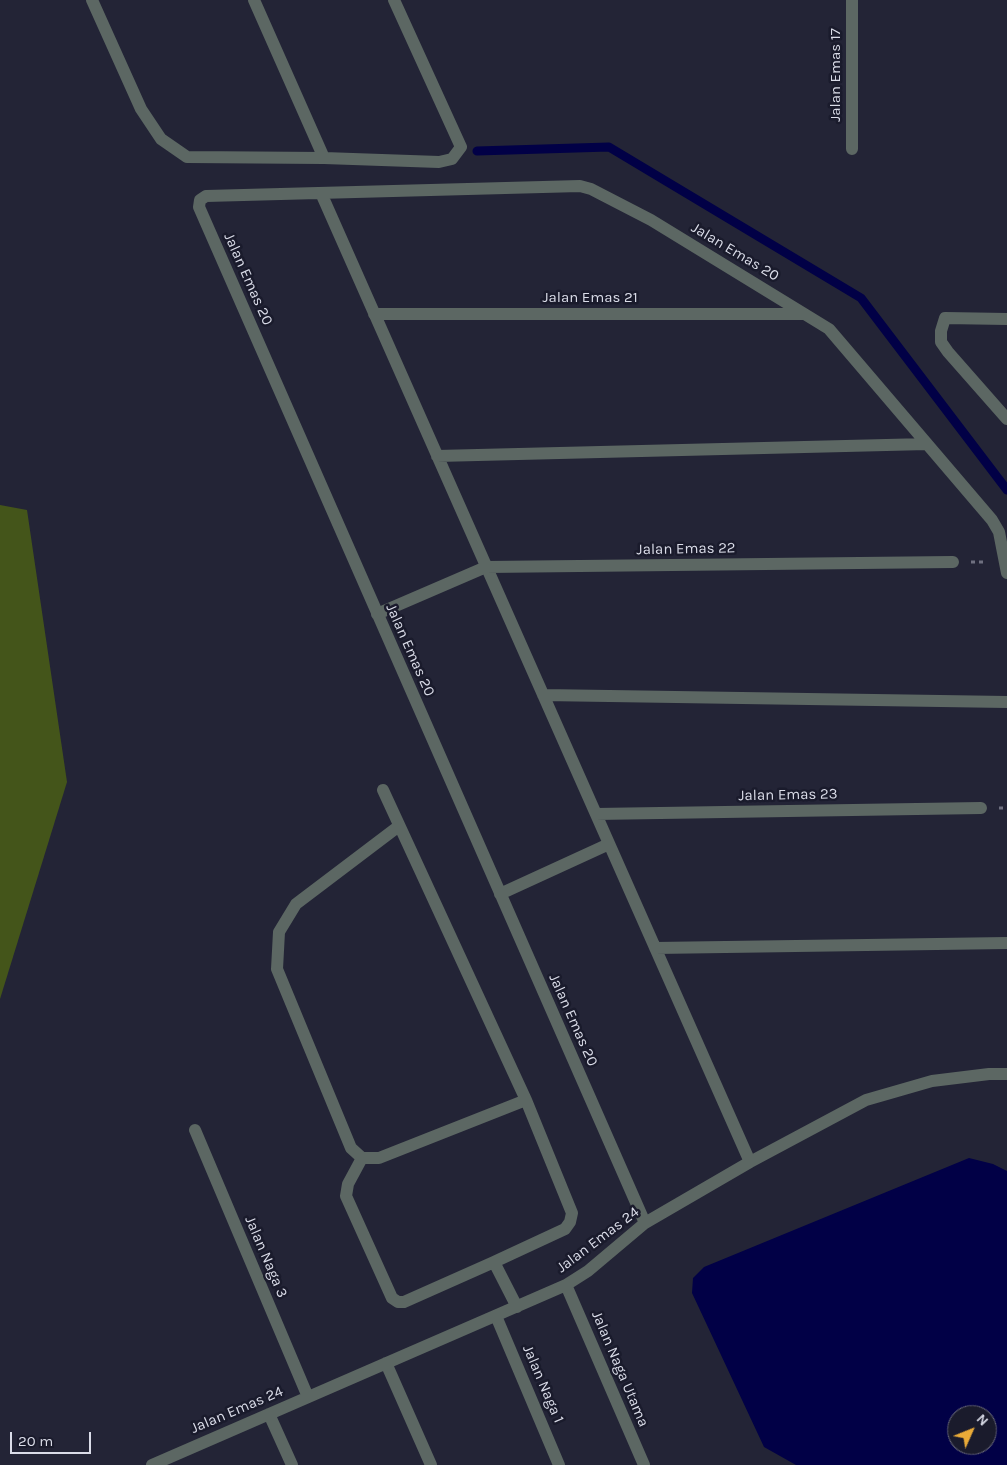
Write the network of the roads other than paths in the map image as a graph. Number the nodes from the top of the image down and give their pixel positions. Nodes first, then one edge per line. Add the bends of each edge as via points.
1 (92, 0) edge
2 (254, 0) edge
3 (394, 0) edge
4 (852, 0) edge
5 (852, 149) dead end
6 (324, 158) junction
7 (321, 193) junction
8 (374, 314) junction
9 (806, 314) junction
10 (1007, 319) edge
11 (1007, 419) edge
12 (927, 444) junction
13 (437, 456) junction
14 (953, 562) road end
15 (486, 567) junction
16 (1006, 567) edge
17 (377, 614) junction
18 (543, 695) junction
19 (1007, 702) edge
20 (383, 790) dead end
21 (981, 808) dead end
22 (596, 814) junction
23 (399, 826) junction
24 (609, 844) junction
25 (500, 894) junction
26 (1007, 943) edge
27 (655, 948) junction
28 (1007, 1074) edge
29 (526, 1100) junction
30 (194, 1130) dead end
31 (362, 1158) junction
32 (750, 1162) junction
33 (645, 1223) junction
34 (494, 1262) junction
35 (566, 1285) junction
36 (517, 1307) junction
37 (496, 1316) junction
38 (386, 1363) junction
39 (308, 1397) junction
40 (269, 1414) junction
41 (165, 1462) edge
42 (152, 1465) edge
43 (292, 1465) edge
44 (431, 1465) edge
45 (559, 1465) edge
46 (644, 1465) edge

1 - 6 street via 141,109 161,139 187,157
2 - 6 street
3 - 6 street via 461,148 452,159 440,162
4 - 5 street, Jalan Emas 17
7 - 8 street
7 - 9 street, Jalan Emas 20 via 580,186 651,220
7 - 17 street, Jalan Emas 20 via 206,196 200,200 199,208
8 - 9 street, Jalan Emas 21
8 - 13 street
9 - 12 street, Jalan Emas 20 via 829,329
10 - 11 street via 945,318 941,331 941,342 948,352
12 - 13 street
12 - 16 street, Jalan Emas 20 via 992,520 999,532
13 - 15 street
14 - 15 street, Jalan Emas 22
15 - 17 street, Jalan Emas 22
15 - 18 street
17 - 25 street, Jalan Emas 20
18 - 19 street
18 - 22 street
20 - 23 street
21 - 22 street, Jalan Emas 23
22 - 24 street
23 - 29 street
23 - 31 street via 296,904 279,932 277,970 352,1148
24 - 25 street
24 - 27 street
25 - 33 street, Jalan Emas 20
26 - 27 street
27 - 32 street
28 - 32 street, Jalan Emas 24 via 932,1081 866,1100
29 - 31 street via 394,1153 379,1158
29 - 34 street via 572,1213 564,1229
30 - 39 street, Jalan Naga 3
31 - 34 street via 348,1184 346,1196 392,1298 404,1302
32 - 33 street, Jalan Emas 24
33 - 35 street, Jalan Emas 24 via 588,1271
34 - 36 street
35 - 36 street, Jalan Emas 24
35 - 46 street, Jalan Naga Utama
36 - 37 street, Jalan Emas 24
37 - 38 street, Jalan Emas 24
37 - 45 street, Jalan Naga 1
38 - 39 street, Jalan Emas 24
38 - 44 street
39 - 40 street, Jalan Emas 24
40 - 41 street, Jalan Emas 24
40 - 43 street
41 - 42 street, Jalan Emas 24

